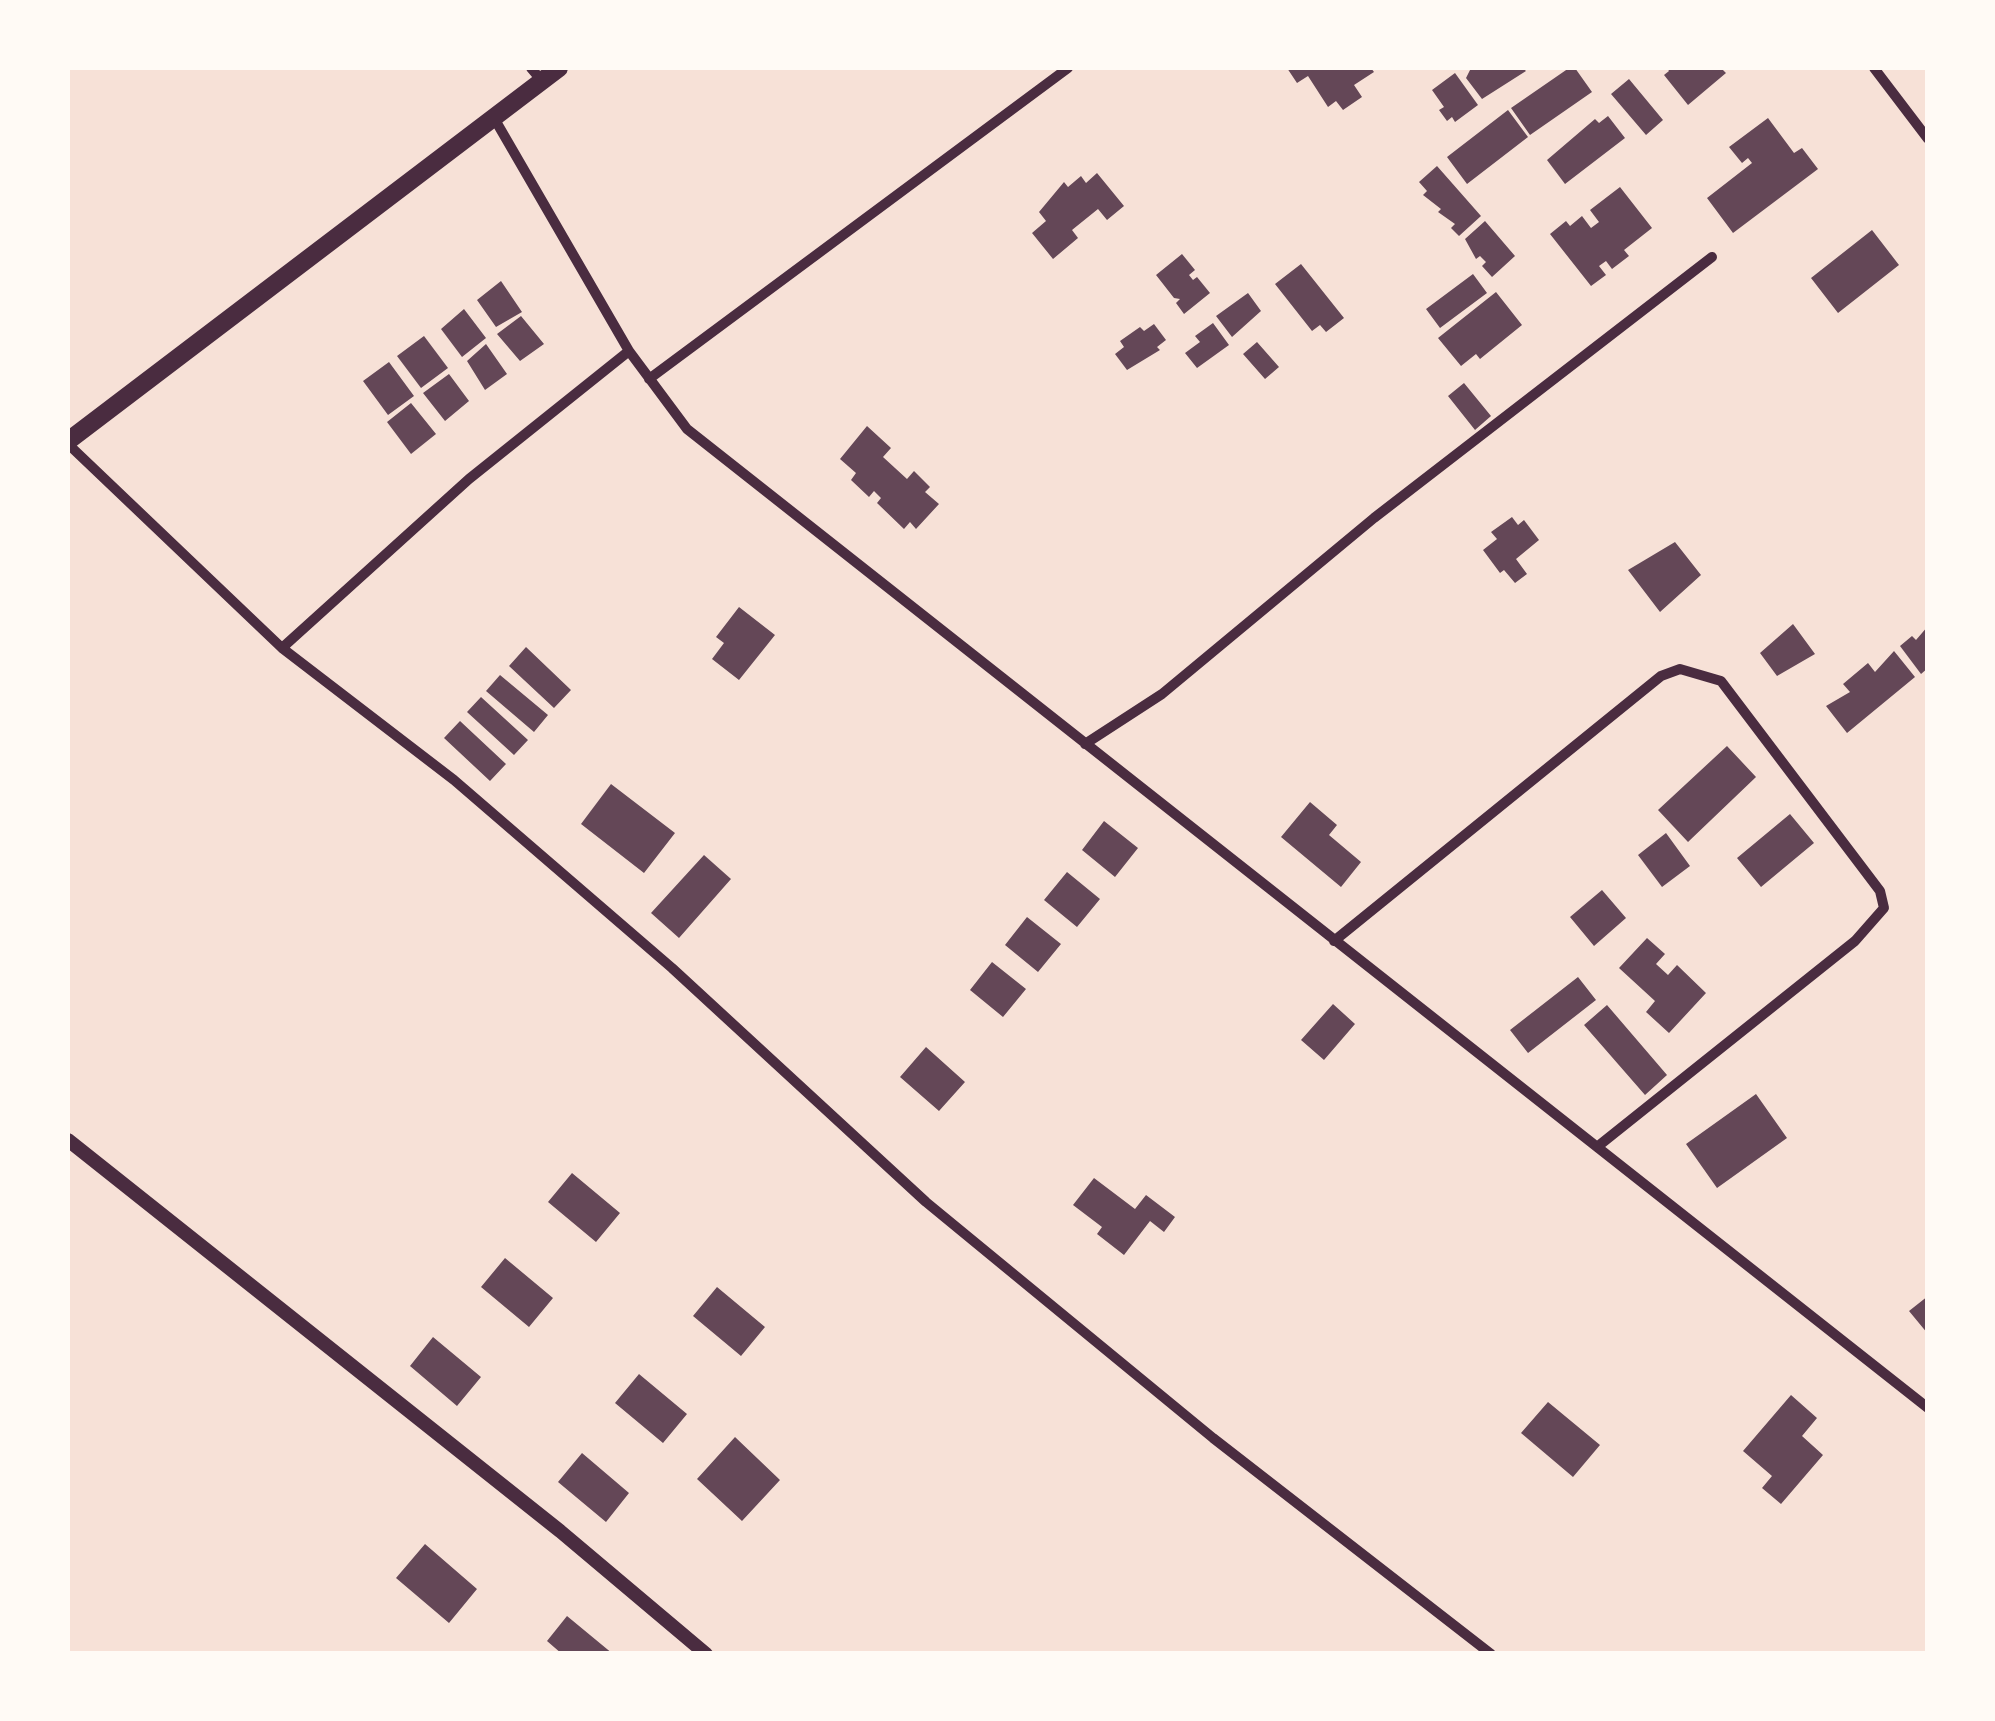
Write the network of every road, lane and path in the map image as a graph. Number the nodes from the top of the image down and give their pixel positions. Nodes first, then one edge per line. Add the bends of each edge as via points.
1 (559, 68) edge
2 (1068, 68) edge
3 (1874, 68) edge
4 (536, 74) edge
5 (494, 118) junction
6 (1928, 139) edge
7 (1712, 257) dead end
8 (628, 351) junction
9 (648, 379) junction
10 (68, 442) edge
11 (282, 648) junction
12 (1085, 744) junction
13 (1334, 941) junction
14 (68, 1140) edge
15 (1597, 1147) junction
16 (1928, 1408) edge
17 (706, 1654) edge
18 (1491, 1654) edge

1 - 4 main road
2 - 9 street
3 - 6 street
4 - 5 main road
5 - 8 street
5 - 10 main road
7 - 12 street via 1374,518 1162,694
8 - 9 street
8 - 11 street via 469,479
9 - 12 street via 687,429 765,495
10 - 11 street
11 - 18 street via 454,780 672,968 926,1202
12 - 13 street
13 - 15 street
13 - 15 street via 1661,676 1680,669 1721,680 1880,892 1884,908 1855,941
14 - 17 street
15 - 16 street

